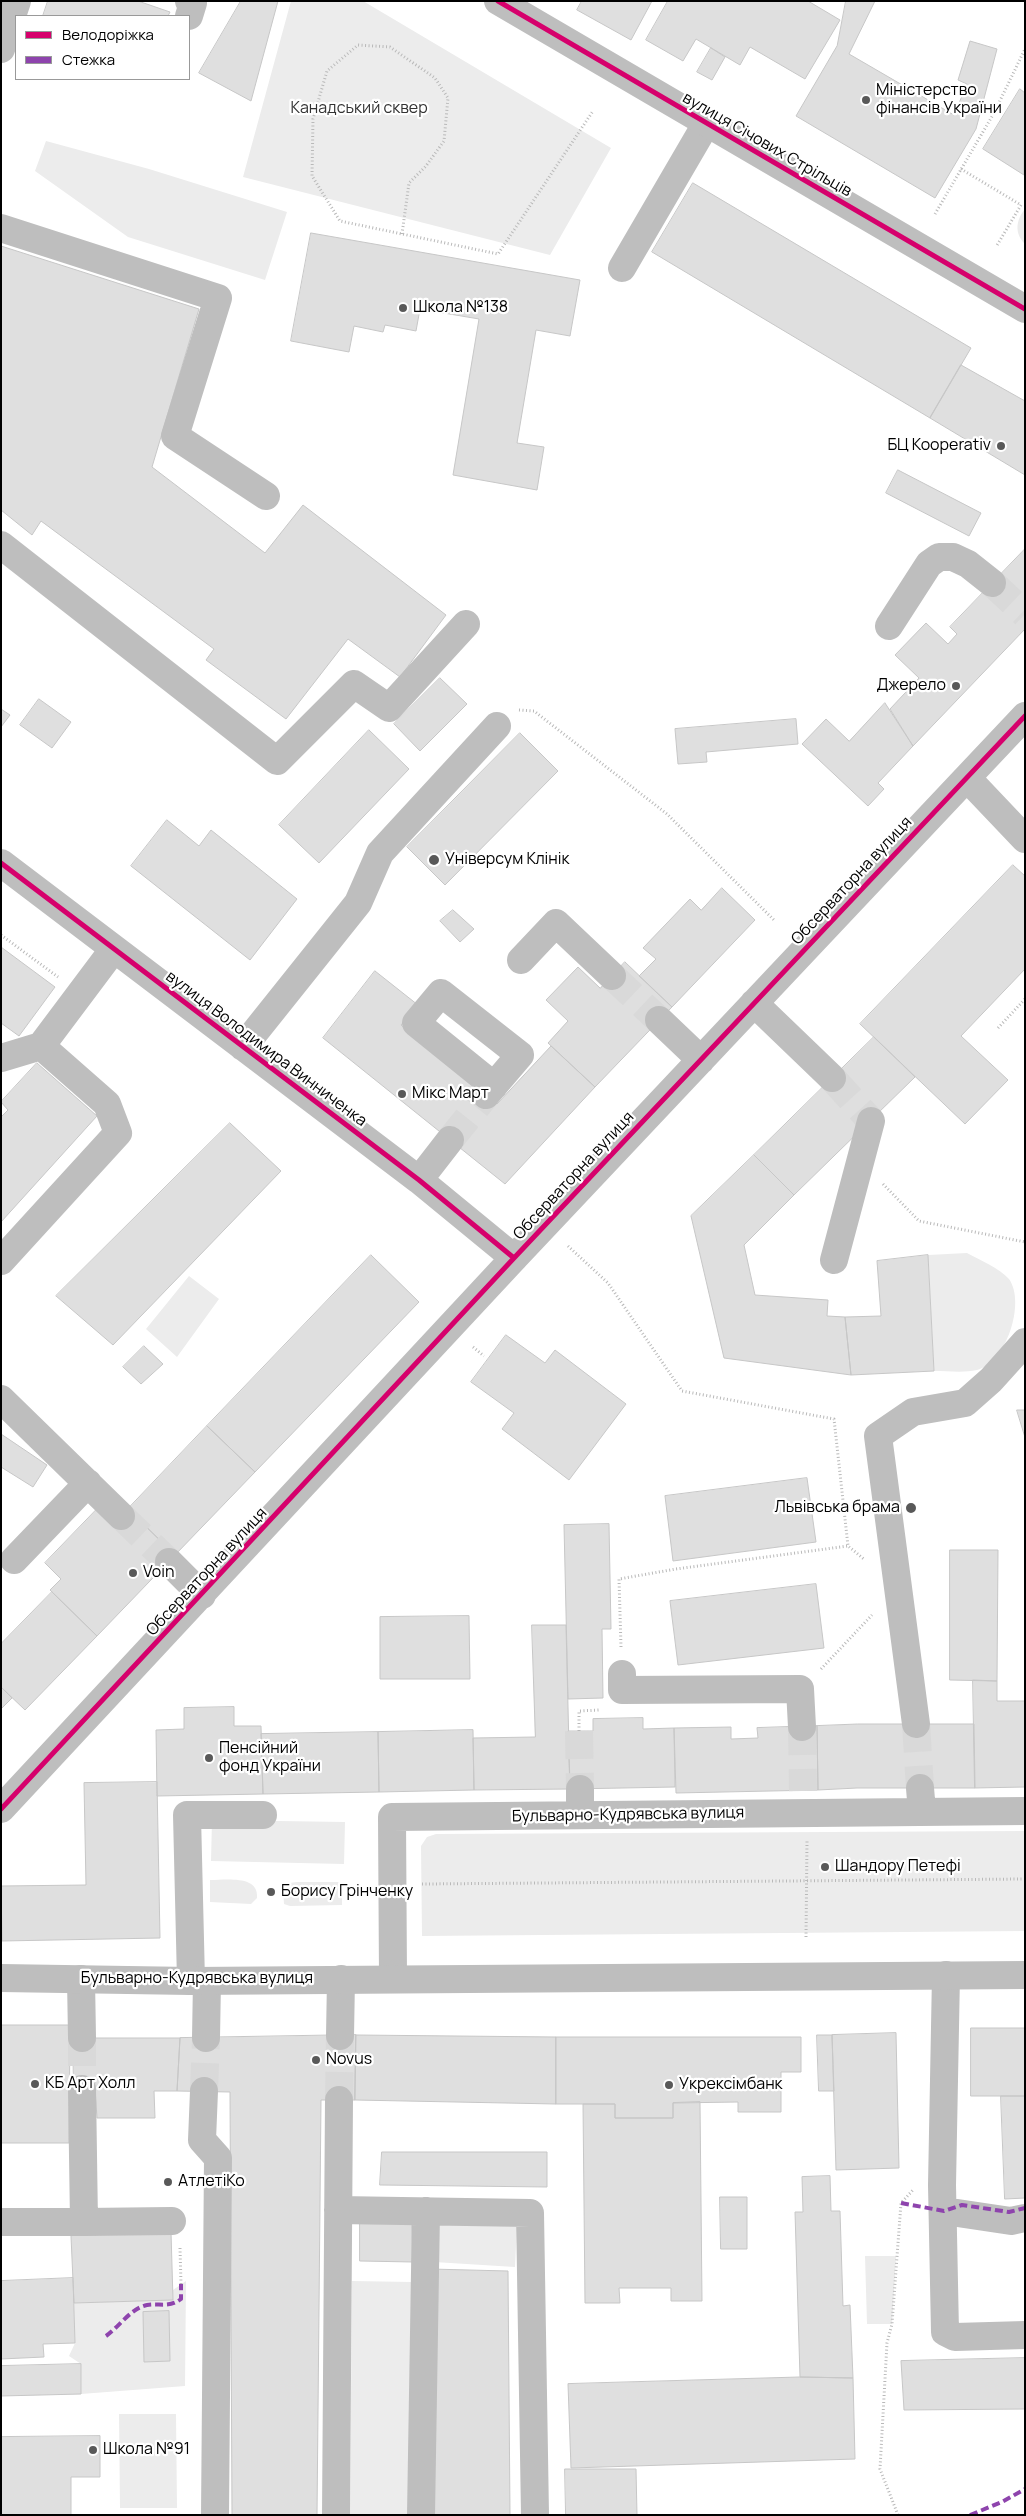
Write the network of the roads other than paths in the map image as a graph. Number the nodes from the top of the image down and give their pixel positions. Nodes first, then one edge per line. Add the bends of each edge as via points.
1 (17, 1) edge
2 (189, 1) edge
3 (498, 1) edge
4 (189, 15) edge
5 (1, 48) edge
6 (706, 124) junction
7 (1, 228) edge
8 (622, 268) dead end
9 (1022, 302) edge
10 (266, 496) dead end
11 (1, 544) edge
12 (992, 583) tunnel mouth
13 (466, 624) dead end
14 (889, 626) dead end
15 (1025, 716) edge
16 (497, 726) road end
17 (966, 778) junction
18 (1025, 839) edge
19 (1, 863) edge
20 (113, 950) junction
21 (521, 960) dead end
22 (612, 976) tunnel mouth
23 (754, 1003) junction
24 (659, 1020) tunnel mouth
25 (41, 1046) junction
26 (243, 1047) junction
27 (1, 1058) edge
28 (701, 1060) junction
29 (832, 1078) tunnel mouth
30 (871, 1121) dead end
31 (450, 1140) tunnel mouth
32 (418, 1180) junction
33 (514, 1258) junction
34 (834, 1260) dead end
35 (1, 1261) edge
36 (1025, 1342) edge
37 (1, 1399) edge
38 (88, 1483) junction
39 (121, 1516) tunnel mouth
40 (14, 1560) dead end
41 (169, 1562) tunnel mouth
42 (202, 1595) junction
43 (622, 1682) road end
44 (916, 1724) tunnel mouth
45 (802, 1727) tunnel mouth
46 (580, 1789) tunnel mouth
47 (1, 1809) edge
48 (1025, 1811) edge
49 (263, 1815) dead end
50 (580, 1815) junction
51 (946, 1975) junction
52 (1025, 1975) edge
53 (1, 1978) edge
54 (393, 1978) junction
55 (81, 1979) junction
56 (341, 1979) junction
57 (199, 1981) junction
58 (340, 2036) tunnel mouth
59 (82, 2038) tunnel mouth
60 (206, 2038) tunnel mouth
61 (82, 2089) tunnel mouth
62 (204, 2092) tunnel mouth
63 (340, 2100) tunnel mouth
64 (338, 2210) junction
65 (426, 2211) junction
66 (944, 2211) junction
67 (1025, 2218) edge
68 (172, 2221) road end
69 (1, 2222) edge
70 (84, 2222) junction
71 (1025, 2335) edge
72 (215, 2515) edge
73 (336, 2515) edge
74 (421, 2515) edge
75 (535, 2515) edge

1 - 5 street
2 - 4 street via 193,3
3 - 6 street, вулиця Січових Стрільців
6 - 8 street
6 - 9 street, вулиця Січових Стрільців
7 - 10 street via 218,298 175,436
11 - 13 street via 277,760 354,684 389,708
12 - 14 street via 968,564 953,557 939,556 929,564
15 - 17 street, Обсерваторна вулиця
16 - 26 street via 380,853 358,903
17 - 18 street
17 - 23 street, Обсерваторна вулиця
19 - 20 street, вулиця Володимира Винниченка
20 - 25 street
20 - 26 street, вулиця Володимира Винниченка
21 - 22 street via 556,923
23 - 28 street, Обсерваторна вулиця
23 - 29 street
24 - 28 street
25 - 27 street
25 - 35 street via 107,1104 118,1133
26 - 32 street, вулиця Володимира Винниченка
28 - 33 street, Обсерваторна вулиця
30 - 34 street
31 - 32 street
32 - 33 street, вулиця Володимира Винниченка
33 - 42 street, Обсерваторна вулиця
36 - 44 street via 965,1403 913,1412 878,1436
37 - 38 street
38 - 39 street
38 - 40 street
41 - 42 street
42 - 47 street, Обсерваторна вулиця
43 - 45 street via 800,1689
46 - 50 street
48 - 50 street, Бульварно-Кудрявська вулиця via 921,1800 805,1814
49 - 57 street via 187,1815
50 - 54 street, Бульварно-Кудрявська вулиця via 392,1817
51 - 52 street, Бульварно-Кудрявська вулиця
51 - 54 street, Бульварно-Кудрявська вулиця
51 - 66 street
53 - 55 street, Бульварно-Кудрявська вулиця
54 - 56 street, Бульварно-Кудрявська вулиця
55 - 57 street, Бульварно-Кудрявська вулиця
55 - 59 street
56 - 57 street, Бульварно-Кудрявська вулиця
56 - 58 street
57 - 60 street
61 - 70 street
62 - 72 street via 202,2140 218,2158
63 - 64 street
64 - 65 street
64 - 73 street
65 - 74 street
65 - 75 street via 530,2213
66 - 67 street via 1011,2221
66 - 71 street via 945,2332 955,2337
68 - 70 street
69 - 70 street

